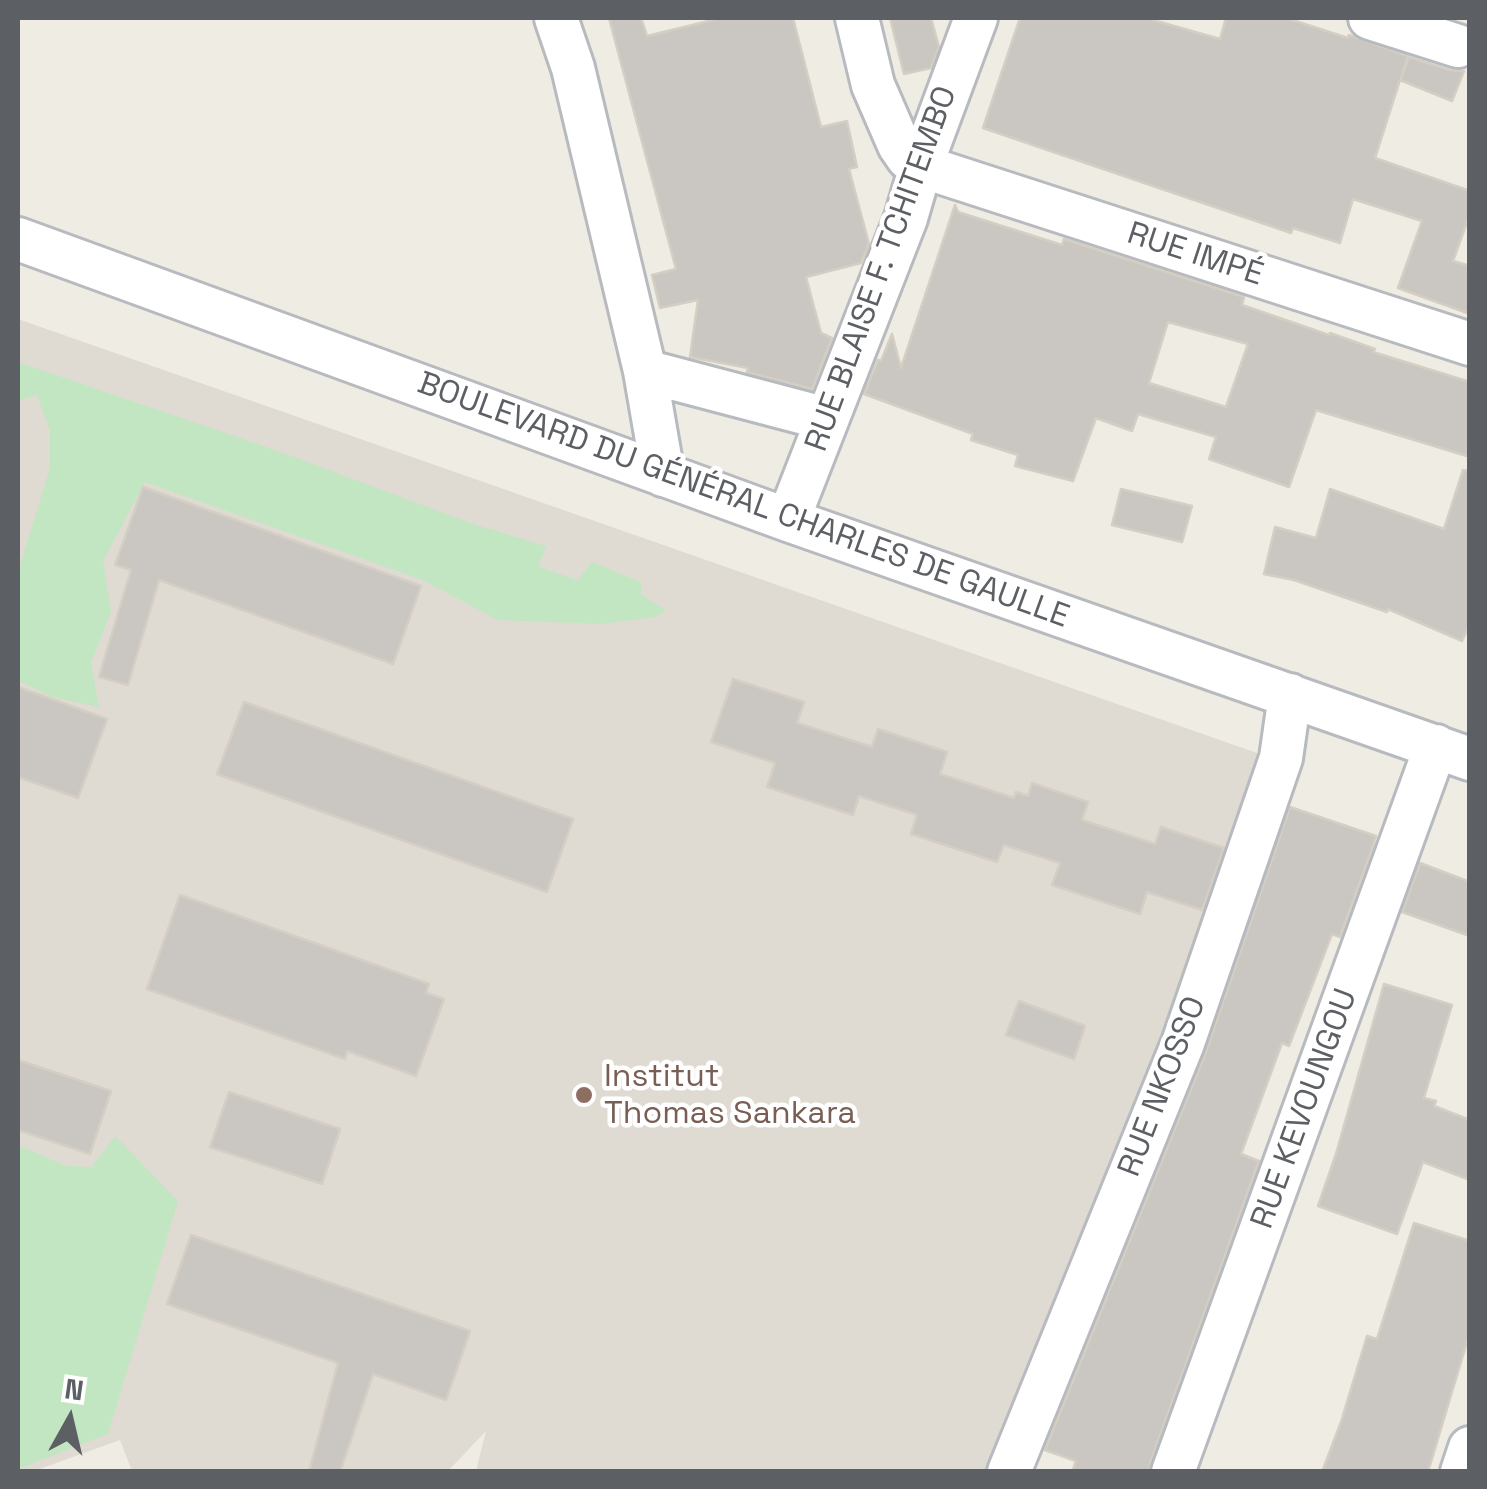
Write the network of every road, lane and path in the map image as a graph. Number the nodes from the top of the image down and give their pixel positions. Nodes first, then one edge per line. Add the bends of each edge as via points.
1 (556, 18) edge
2 (857, 18) edge
3 (976, 18) edge
4 (1370, 18) edge
5 (1455, 42) edge
6 (921, 166) junction
7 (18, 239) edge
8 (1470, 344) edge
9 (645, 371) junction
10 (828, 419) junction
11 (663, 476) junction
12 (788, 520) junction
13 (1290, 695) junction
14 (1453, 752) edge
15 (1470, 1448) edge
16 (1009, 1472) edge
17 (1173, 1472) edge
18 (1462, 1472) edge

1 - 9 street
2 - 6 street via 873,85 899,145
3 - 6 street, RUE BLAISE F. TCHITEMBO
4 - 5 street
6 - 8 street, RUE IMPÉ
6 - 10 street, RUE BLAISE F. TCHITEMBO
7 - 11 street, BOULEVARD DU GÉNÉRAL CHARLES DE GAULLE
9 - 10 street
9 - 11 street
10 - 12 street, RUE BLAISE F. TCHITEMBO
11 - 12 street, BOULEVARD DU GÉNÉRAL CHARLES DE GAULLE
12 - 13 street, BOULEVARD DU GÉNÉRAL CHARLES DE GAULLE
13 - 14 street, BOULEVARD DU GÉNÉRAL CHARLES DE GAULLE
13 - 16 street, RUE NKOSSO via 1281,758 1183,1043
14 - 17 street, RUE KEVOUNGOU
15 - 18 street

